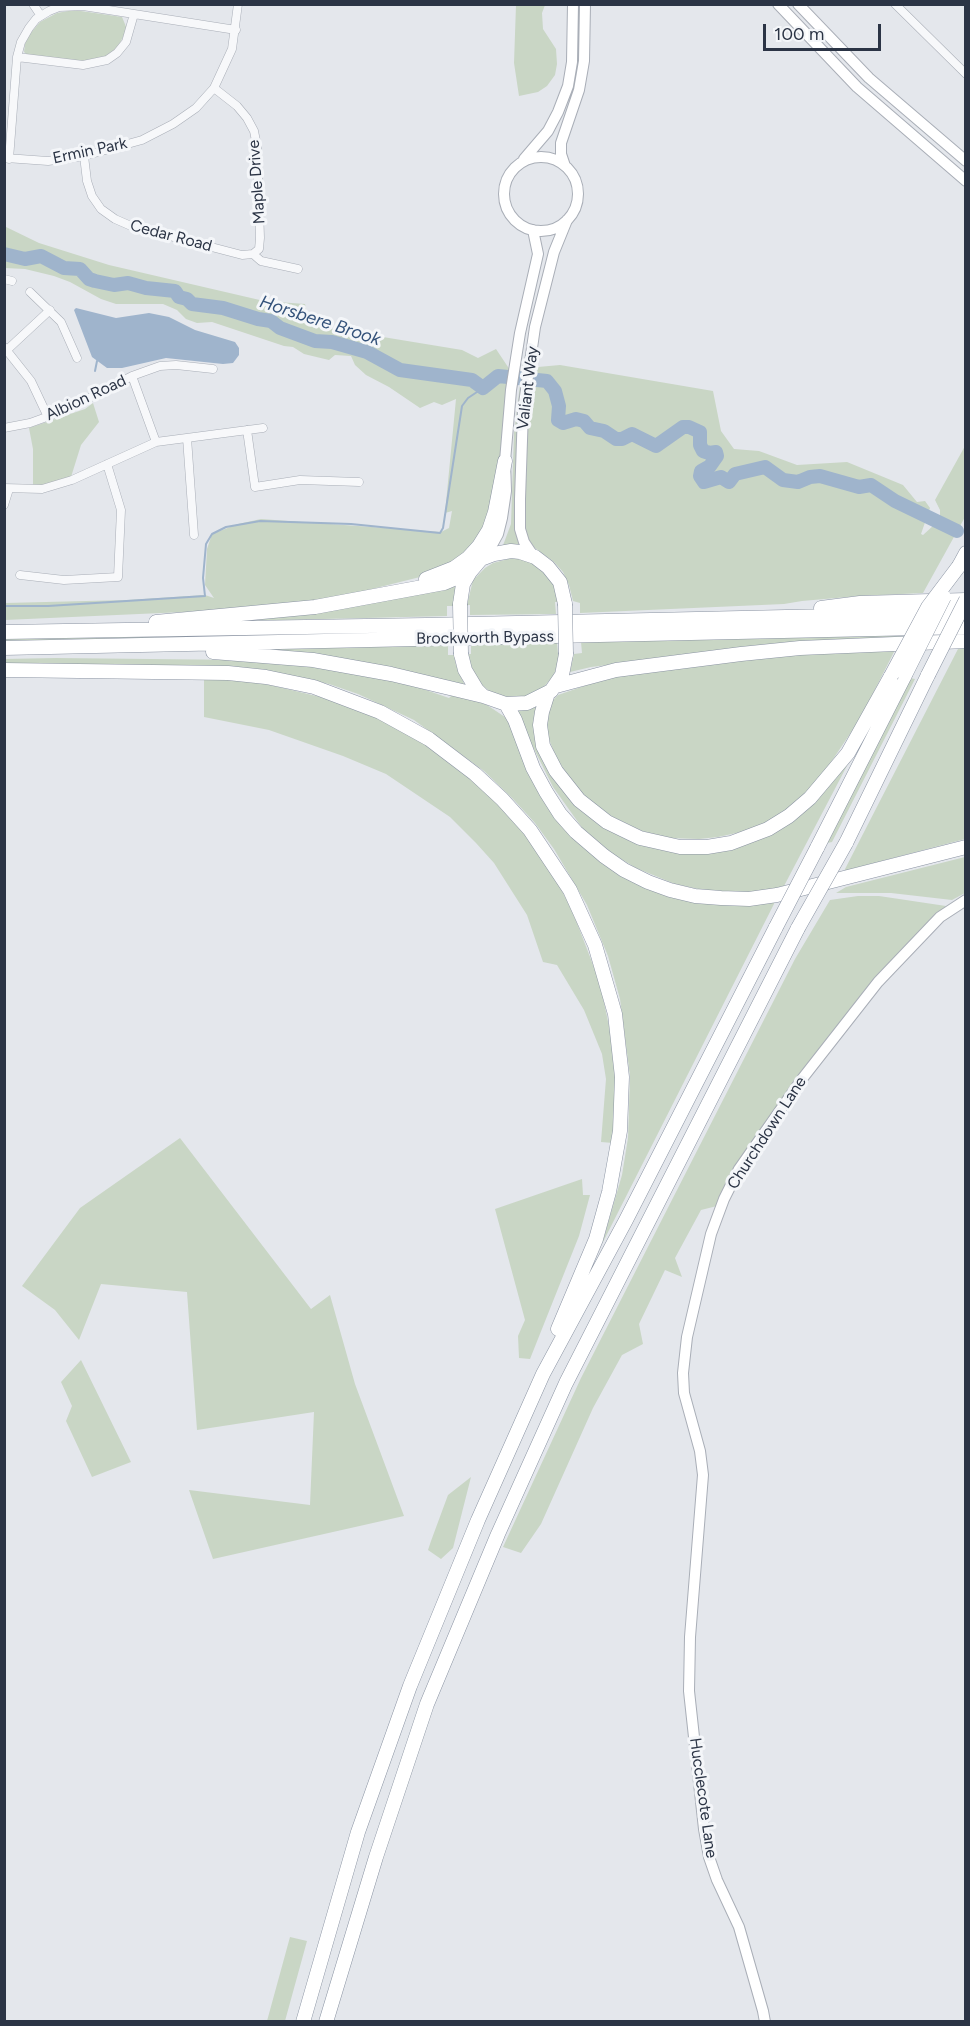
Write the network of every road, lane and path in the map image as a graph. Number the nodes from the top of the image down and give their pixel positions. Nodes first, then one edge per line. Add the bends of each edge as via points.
1 (33, 4) edge
2 (238, 4) edge
3 (573, 4) edge
4 (585, 4) edge
5 (778, 4) edge
6 (798, 4) edge
7 (895, 4) edge
8 (134, 14) junction
9 (41, 16) junction
10 (236, 30) junction
11 (17, 57) junction
12 (964, 68) edge
13 (214, 88) junction
14 (84, 156) junction
15 (7, 158) edge
16 (966, 161) edge
17 (520, 163) junction
18 (565, 166) junction
19 (966, 181) edge
20 (567, 220) junction
21 (533, 230) junction
22 (253, 254) junction
23 (298, 268) dead end
24 (30, 292) dead end
25 (50, 310) junction
26 (6, 348) edge
27 (77, 358) dead end
28 (213, 369) dead end
29 (132, 376) junction
30 (48, 417) junction
31 (4, 428) edge
32 (263, 428) dead end
33 (247, 430) junction
34 (187, 438) junction
35 (156, 442) junction
36 (505, 461) junction
37 (107, 464) junction
38 (359, 482) dead end
39 (7, 488) edge
40 (4, 505) edge
41 (194, 535) dead end
42 (966, 553) edge
43 (535, 557) junction
44 (481, 559) junction
45 (470, 572) junction
46 (20, 575) dead end
47 (379, 595) junction
48 (966, 600) edge
49 (966, 606) edge
50 (732, 618) junction
51 (963, 620) edge
52 (4, 631) edge
53 (966, 640) edge
54 (4, 648) edge
55 (4, 670) edge
56 (898, 676) junction
57 (552, 690) junction
58 (483, 696) junction
59 (506, 704) junction
60 (966, 847) edge
61 (966, 900) edge
62 (543, 1374) junction
63 (690, 1637) joint
64 (303, 2022) edge
65 (326, 2022) edge
66 (765, 2022) edge

1 - 9 street
2 - 10 street, Ermin Park
3 - 17 street via 568,86 548,132
4 - 18 street via 579,90 561,143
5 - 19 street via 858,87
6 - 16 street via 869,78
7 - 12 street
8 - 9 street via 70,6
8 - 10 street
8 - 11 street via 126,42 107,60 83,65
9 - 11 street via 28,28
10 - 13 street, Ermin Park
11 - 15 street
13 - 14 street, Ermin Park via 196,108 173,124 142,140
13 - 22 street, Maple Drive via 237,106 254,131 260,238 259,249
14 - 15 street, Ermin Park via 48,160
14 - 22 street, Cedar Road via 92,195 101,209 115,219 242,255
17 - 18 street via 543,157
17 - 21 street via 506,183 505,201 512,217
18 - 20 street via 578,186 578,199
20 - 21 street via 551,229
20 - 43 street, Valiant Way via 554,252 535,327 526,395 520,529
21 - 36 street, Valiant Way via 537,268 515,362
22 - 23 street, Cedar Road via 261,261
24 - 25 street
25 - 26 street
25 - 27 street via 68,334
26 - 30 street via 31,381
28 - 29 street, Albion Road via 160,366
29 - 30 street, Albion Road
29 - 35 street, Albion Road
30 - 31 street, Albion Road
32 - 33 street
33 - 34 street
33 - 38 street via 255,487 300,480
34 - 35 street
34 - 41 street
35 - 37 street
36 - 44 street, Valiant Way via 502,518 492,546
36 - 47 highway via 489,530 468,558 436,576
37 - 39 street via 42,489
37 - 46 street via 121,510 118,577 64,580
39 - 40 street
42 - 56 highway, bridge
43 - 44 highway via 511,551
43 - 57 highway, bridge via 557,576 565,604 564,668
44 - 45 highway
45 - 47 highway via 444,583
45 - 58 highway, bridge via 463,584 460,604 461,654 469,678
47 - 52 highway via 315,608
48 - 50 highway via 861,603
48 - 51 highway, bridge
49 - 51 highway, bridge
50 - 51 highway, Brockworth Bypass
50 - 52 highway, Brockworth Bypass
51 - 54 highway, Brockworth Bypass
51 - 65 highway, bridge via 928,675 846,843 798,928 566,1383 427,1704
53 - 57 highway via 765,651 616,670
54 - 58 highway via 280,656 352,666
55 - 62 highway via 228,673 329,692 380,712 445,750 502,799 540,843 574,897 602,964 616,1022 622,1095 617,1151 596,1239 552,1342
56 - 57 highway via 848,753 810,798 768,829 707,847 680,847 640,838 606,822 579,800 556,771 543,746 541,717
56 - 62 highway, bridge via 817,848
57 - 59 highway via 527,703
58 - 59 highway
59 - 60 highway via 533,768 560,814 576,832 624,870 670,890 721,898 777,895
61 - 63 street, Churchdown Lane via 940,917 878,982 802,1079 744,1161 724,1199 701,1269 683,1373 703,1475
62 - 64 highway via 410,1686 358,1832
63 - 66 street, Hucclecote Lane via 689,1691 709,1857 739,1928

